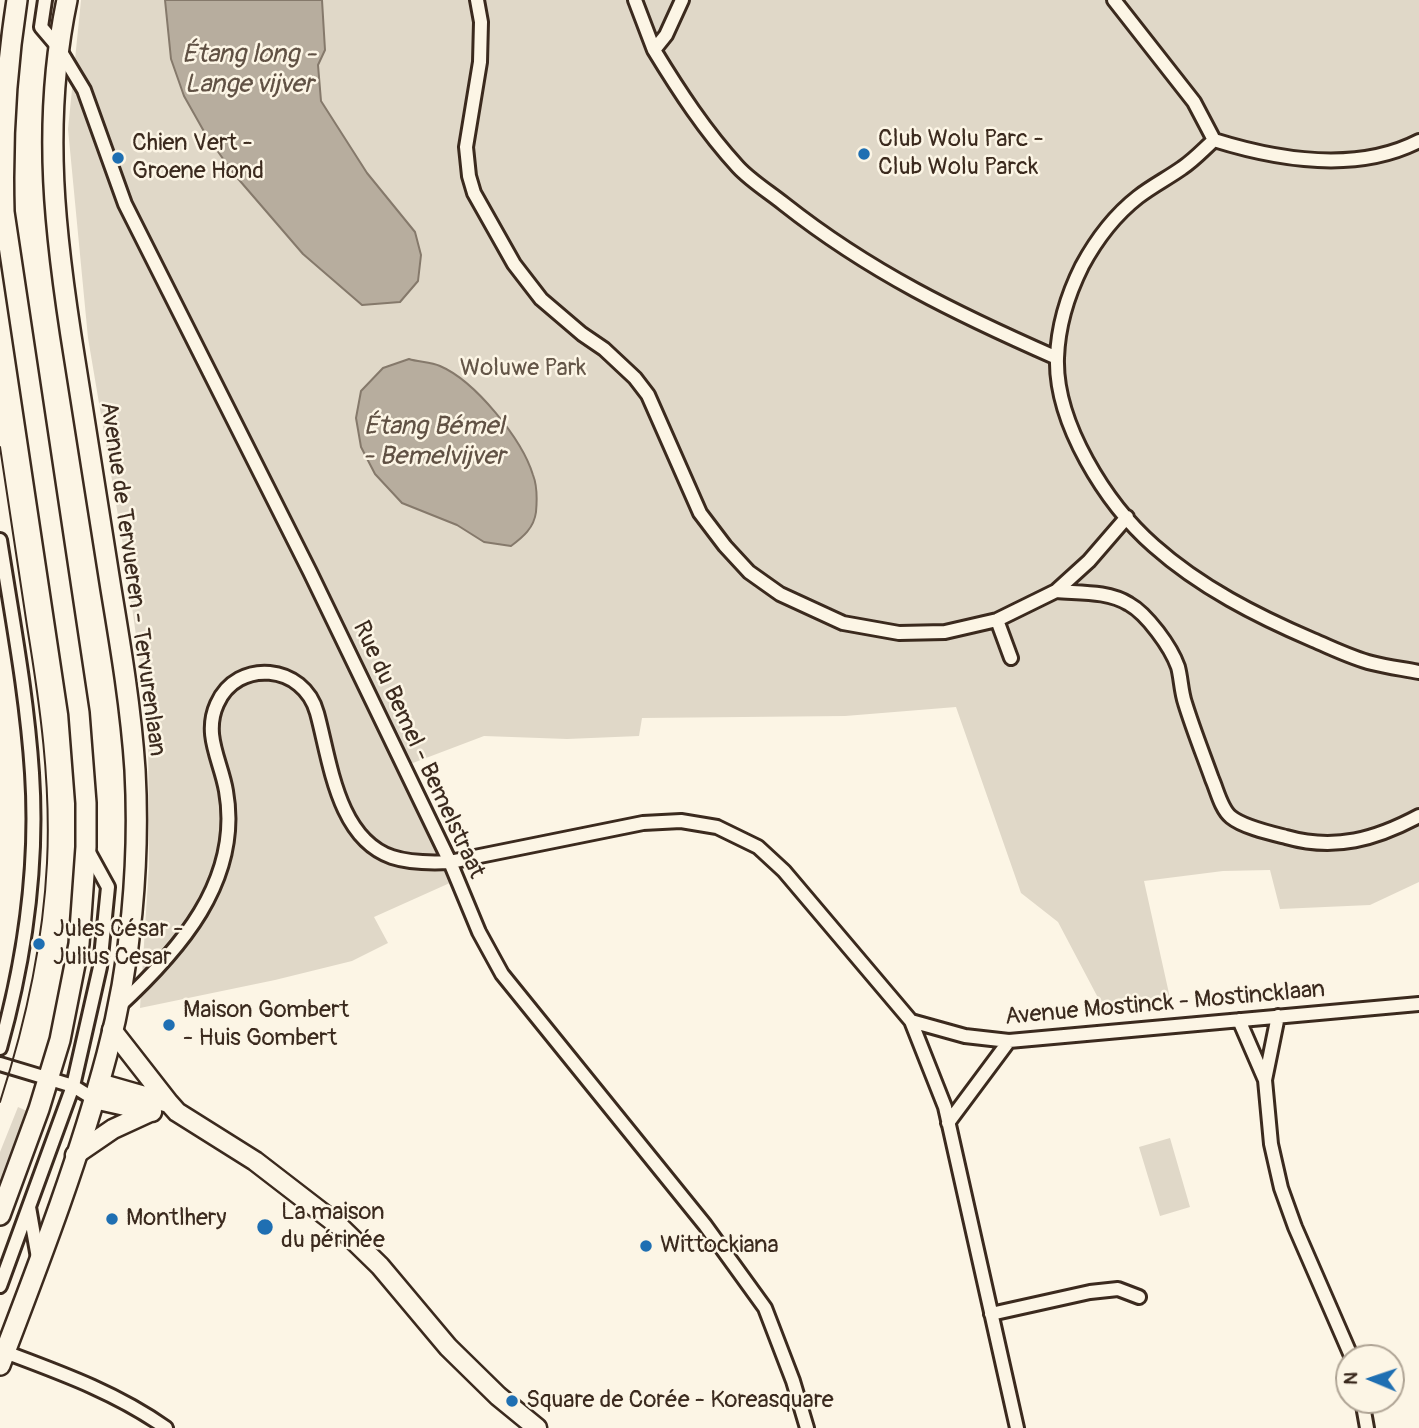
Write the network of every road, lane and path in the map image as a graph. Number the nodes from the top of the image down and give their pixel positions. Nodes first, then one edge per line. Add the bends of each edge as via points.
1 (17, 0) edge
2 (45, 0) edge
3 (67, 0) edge
4 (477, 0) edge
5 (682, 0) edge
6 (1114, 0) edge
7 (636, 4) edge
8 (58, 47) junction
9 (654, 50) junction
10 (1214, 140) junction
11 (1419, 141) edge
12 (1057, 358) junction
13 (1127, 517) junction
14 (0, 540) edge
15 (1056, 591) junction
16 (997, 620) junction
17 (1011, 658) dead end
18 (1419, 671) edge
19 (1419, 816) edge
20 (86, 847) junction
21 (450, 862) junction
22 (1419, 1004) edge
23 (117, 1008) junction
24 (1278, 1016) junction
25 (1238, 1020) junction
26 (911, 1021) junction
27 (112, 1030) junction
28 (1009, 1041) junction
29 (0, 1048) edge
30 (0, 1065) edge
31 (48, 1079) junction
32 (1265, 1080) junction
33 (73, 1086) junction
34 (96, 1091) junction
35 (173, 1108) junction
36 (144, 1115) junction
37 (948, 1123) junction
38 (75, 1155) junction
39 (29, 1206) junction
40 (0, 1215) edge
41 (38, 1261) junction
42 (0, 1286) edge
43 (1139, 1297) dead end
44 (991, 1314) junction
45 (1346, 1344) edge
46 (2, 1358) edge
47 (166, 1428) edge
48 (537, 1428) edge
49 (807, 1428) edge
50 (1017, 1428) edge

1 - 20 main road, Avenue de Tervueren - Tervurenlaan via 4,104 4,212 79,713
2 - 8 street via 41,27
3 - 8 main road, Avenue de Tervueren - Tervurenlaan
4 - 16 street via 480,62 466,148 480,208 541,299 604,349 648,395 700,513 724,546 780,594 843,623 899,633 945,632
5 - 9 street
6 - 10 street via 1194,102
7 - 9 street
8 - 21 street, Rue du Bemel - Bemelstraat via 84,90 125,204
8 - 23 main road, Avenue de Tervueren - Tervurenlaan via 52,154 60,263 126,685 135,770 130,930
9 - 12 street via 687,104 740,169 827,238 963,316
10 - 11 street via 1276,157 1316,160 1378,154
10 - 12 street via 1116,216 1070,292
12 - 13 street via 1059,386 1077,443 1103,488
13 - 15 street via 1090,561
13 - 18 street via 1153,546 1268,621 1371,663
14 - 29 street via 28,731 33,814 24,943
15 - 16 street
15 - 19 street via 1111,596 1131,604 1157,631 1171,650 1193,727 1230,817 1296,841 1342,844 1380,835
16 - 17 street
20 - 31 main road, Avenue de Tervueren - Tervurenlaan via 79,944
20 - 33 street, Avenue de Tervueren - Tervurenlaan via 108,887 100,967
21 - 23 street via 401,859 369,843 352,822 335,786 308,692 278,674 250,675 220,696 212,723 213,748 227,805 227,841 220,873 191,928
21 - 26 street via 643,823 681,821 717,827 758,847 784,871
21 - 49 street, Rue du Bemel - Bemelstraat via 502,974 705,1225 765,1308
22 - 24 street, Avenue Mostinck - Mostincklaan
23 - 27 main road, Avenue de Tervueren - Tervurenlaan
24 - 25 street, Avenue Mostinck - Mostincklaan
24 - 32 street
25 - 28 street, Avenue Mostinck - Mostincklaan
25 - 32 street
26 - 28 street, Avenue Mostinck - Mostincklaan via 965,1036
26 - 37 street
27 - 34 main road, Avenue de Tervueren - Tervurenlaan
27 - 35 street
28 - 37 street
30 - 31 street
31 - 33 street
31 - 40 main road, Avenue de Tervueren - Tervurenlaan
32 - 45 street via 1270,1144 1281,1188
33 - 34 street
33 - 39 street, Avenue de Tervueren - Tervurenlaan
34 - 35 street
34 - 36 street
34 - 38 main road, Avenue de Tervueren - Tervurenlaan
35 - 36 street
35 - 48 street via 255,1161 338,1225 380,1266 448,1347
36 - 38 street
37 - 44 street
38 - 41 main road, Avenue de Tervueren - Tervurenlaan
39 - 41 street, Avenue de Tervueren - Tervurenlaan
39 - 42 street, Avenue de Tervueren - Tervurenlaan
41 - 46 main road, Avenue de Tervueren - Tervurenlaan
43 - 44 street via 1118,1289 1090,1292
44 - 50 street
46 - 47 street via 104,1391

